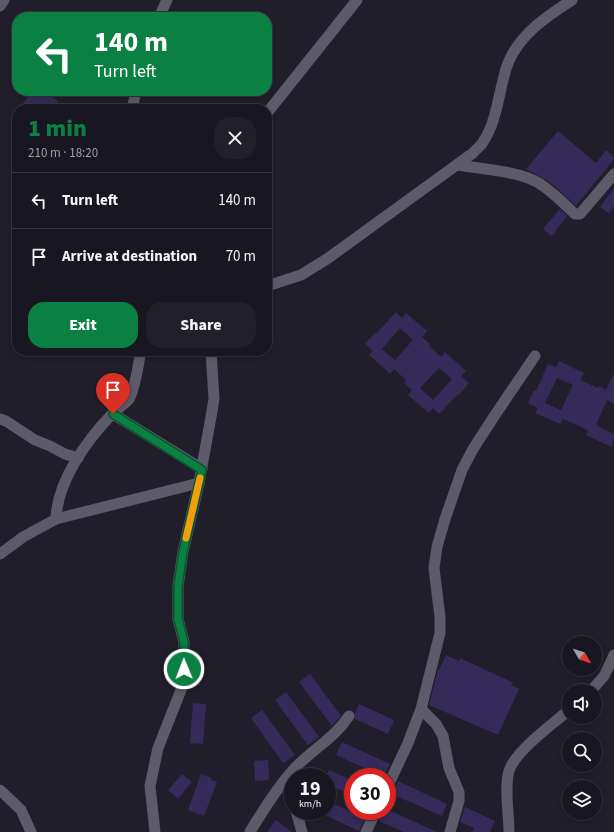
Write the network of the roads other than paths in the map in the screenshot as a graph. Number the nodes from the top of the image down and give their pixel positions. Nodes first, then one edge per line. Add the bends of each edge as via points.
1 (4, 0) edge
2 (167, 0) edge
3 (357, 0) edge
4 (572, 0) edge
5 (0, 6) edge
6 (161, 12) edge
7 (272, 107) edge
8 (458, 165) junction
9 (614, 174) edge
10 (272, 284) edge
11 (139, 356) edge
12 (211, 356) edge
13 (535, 356) dead end
14 (113, 414) junction
15 (0, 419) edge
16 (78, 458) junction
17 (202, 470) junction
18 (199, 483) junction
19 (56, 519) junction
20 (0, 554) edge
21 (614, 655) edge
22 (597, 684) edge
23 (421, 709) junction
24 (349, 716) dead end
25 (562, 716) edge
26 (295, 768) edge
27 (396, 769) edge
28 (284, 782) edge
29 (0, 790) edge
30 (299, 820) edge
31 (372, 820) edge
32 (31, 832) edge
33 (155, 832) edge
34 (250, 832) edge
35 (302, 832) edge
36 (366, 832) edge
37 (450, 832) edge
38 (509, 832) edge

1 - 5 street
2 - 6 street
3 - 7 street
4 - 8 street via 531,30 517,46 508,64 484,141
8 - 9 street via 526,177 546,189 575,214 580,214
8 - 10 street via 327,259 301,275
11 - 14 street via 129,398
12 - 17 street via 214,399
13 - 23 street via 473,449 462,470 445,519 434,568 440,633
14 - 16 street
14 - 17 street
15 - 16 street via 35,440
16 - 19 street via 61,493
17 - 18 street
18 - 19 street
18 - 33 street via 178,586 178,619 184,642 181,690 158,748 150,786
19 - 20 street via 23,537
21 - 22 street
23 - 27 street
23 - 37 street via 436,724 443,736 449,768 459,792
24 - 26 street via 334,735
25 - 38 street via 513,761 507,786
28 - 34 street
29 - 32 street via 21,810
30 - 35 street
31 - 36 street

